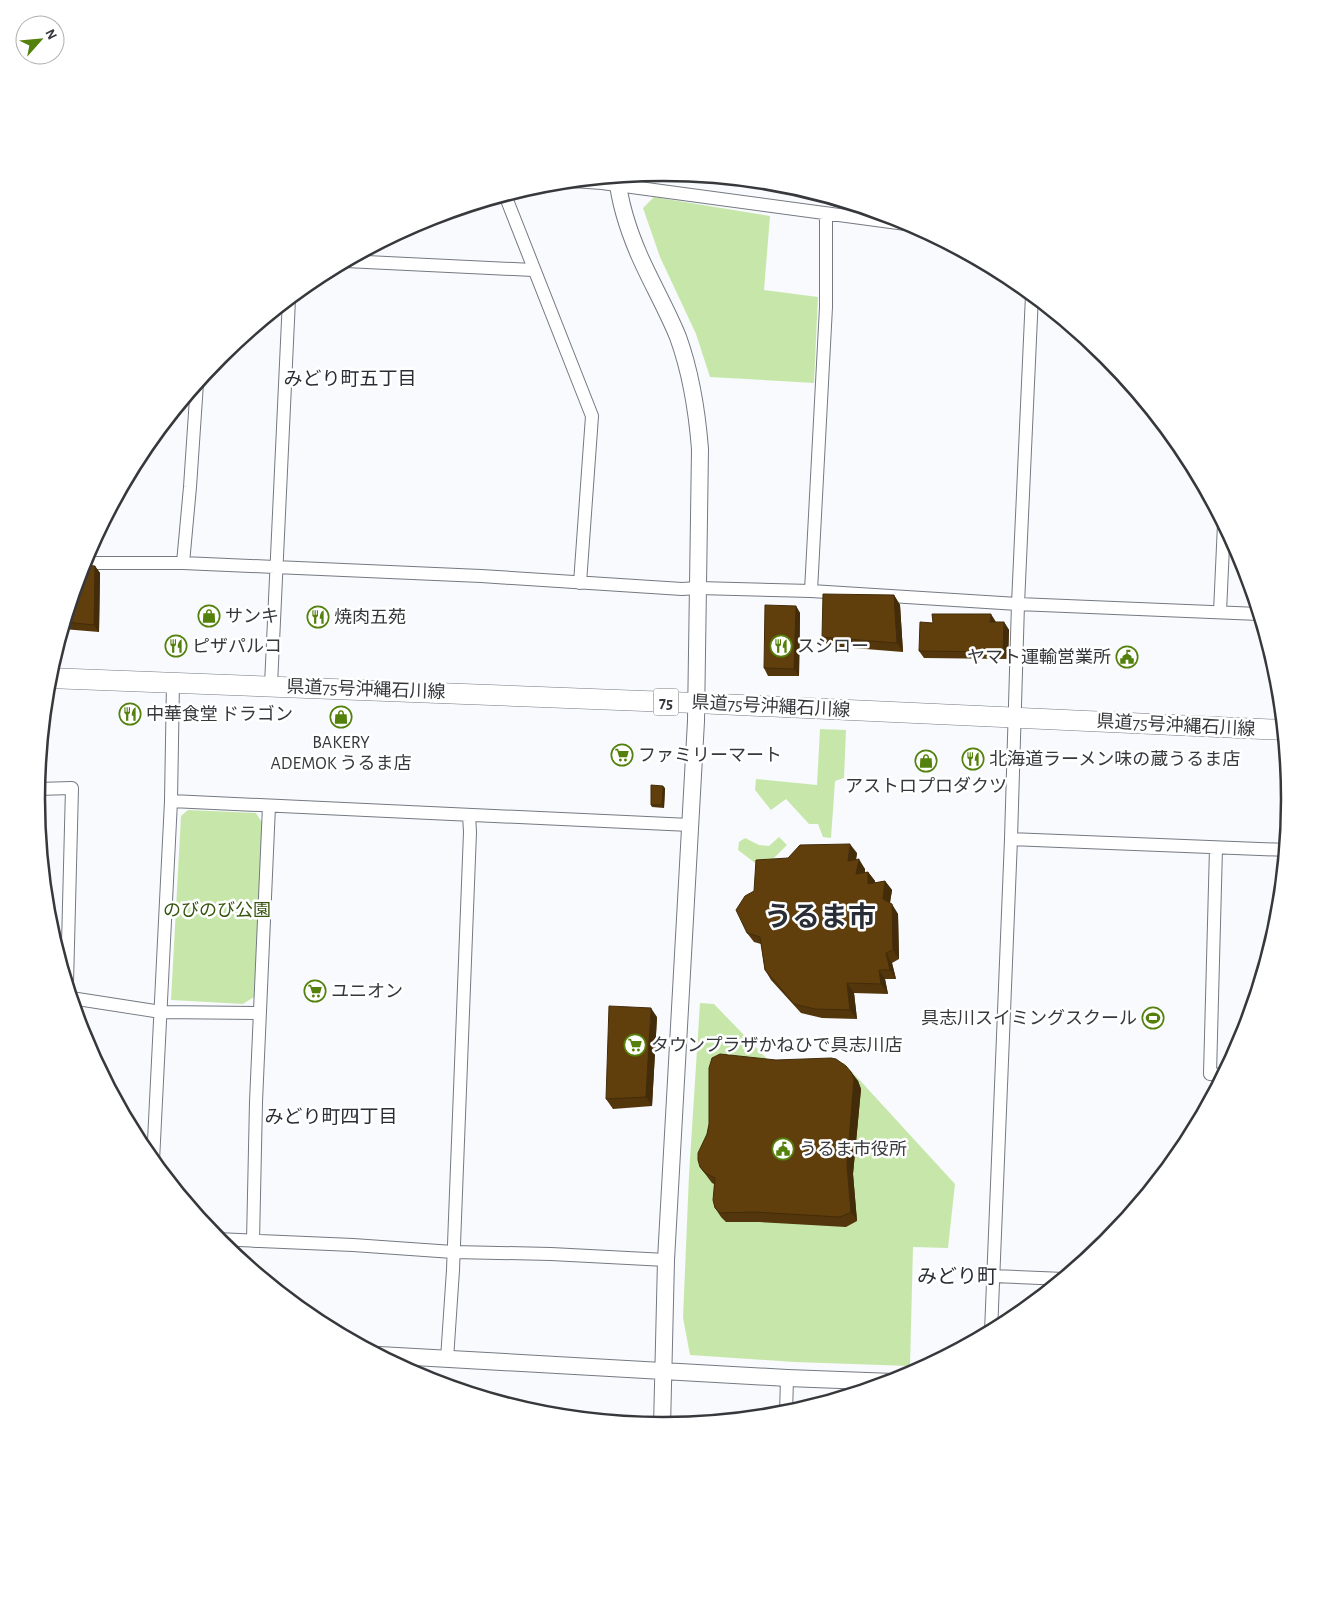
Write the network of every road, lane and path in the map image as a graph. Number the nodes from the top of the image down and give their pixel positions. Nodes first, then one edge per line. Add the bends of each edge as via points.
1 (623, 182) edge
2 (617, 183) edge
3 (506, 201) edge
4 (826, 214) junction
5 (881, 221) edge
6 (359, 262) edge
7 (534, 270) junction
8 (1032, 303) edge
9 (289, 308) edge
10 (196, 394) edge
11 (1223, 538) edge
12 (183, 563) junction
13 (92, 564) edge
14 (275, 567) junction
15 (580, 583) junction
16 (698, 588) junction
17 (811, 591) junction
18 (1018, 604) junction
19 (1220, 612) junction
20 (1253, 614) edge
21 (57, 678) edge
22 (173, 682) junction
23 (271, 685) junction
24 (696, 703) junction
25 (1015, 717) junction
26 (1278, 730) edge
27 (45, 789) edge
28 (171, 801) junction
29 (269, 806) junction
30 (469, 815) junction
31 (690, 824) junction
32 (1011, 839) junction
33 (1216, 848) junction
34 (1280, 850) edge
35 (67, 965) edge
36 (78, 999) edge
37 (161, 1012) junction
38 (260, 1013) junction
39 (1217, 1075) edge
40 (154, 1149) edge
41 (229, 1240) edge
42 (253, 1241) junction
43 (453, 1252) junction
44 (666, 1260) junction
45 (993, 1276) junction
46 (1054, 1279) edge
47 (991, 1324) edge
48 (396, 1357) edge
49 (447, 1359) junction
50 (662, 1372) junction
51 (787, 1378) junction
52 (872, 1381) edge
53 (786, 1405) edge
54 (662, 1418) edge

1 - 4 street
2 - 16 street via 631,234 677,336 691,382 700,449
3 - 7 street
4 - 5 street
4 - 17 street via 826,307
6 - 7 street
7 - 15 street via 592,416
8 - 18 street
9 - 14 street
10 - 12 street
11 - 19 street
12 - 13 street
12 - 14 street
14 - 15 street
14 - 23 street
15 - 16 street
16 - 17 street
16 - 24 street
17 - 18 street
18 - 19 street
18 - 25 street
19 - 20 street
21 - 22 main road, 県道75号沖縄石川線 / 75
22 - 23 main road, 県道75号沖縄石川線 / 75
22 - 28 street
23 - 24 main road, 県道75号沖縄石川線 / 75
24 - 25 main road, 県道75号沖縄石川線 / 75
24 - 31 street
25 - 26 main road, 県道75号沖縄石川線 / 75
25 - 32 street
27 - 35 street via 72,788
28 - 29 street
28 - 37 street
29 - 30 street
29 - 38 street
30 - 31 street
30 - 43 street
31 - 44 street
32 - 33 street
32 - 45 street
33 - 34 street
33 - 39 street via 1210,1074
36 - 37 street
37 - 38 street
37 - 40 street
38 - 42 street
41 - 42 street
42 - 43 street
43 - 44 street
43 - 49 street
44 - 50 street
45 - 46 street
45 - 47 street
48 - 49 street
49 - 50 street
50 - 51 street
50 - 54 street
51 - 52 street
51 - 53 street

